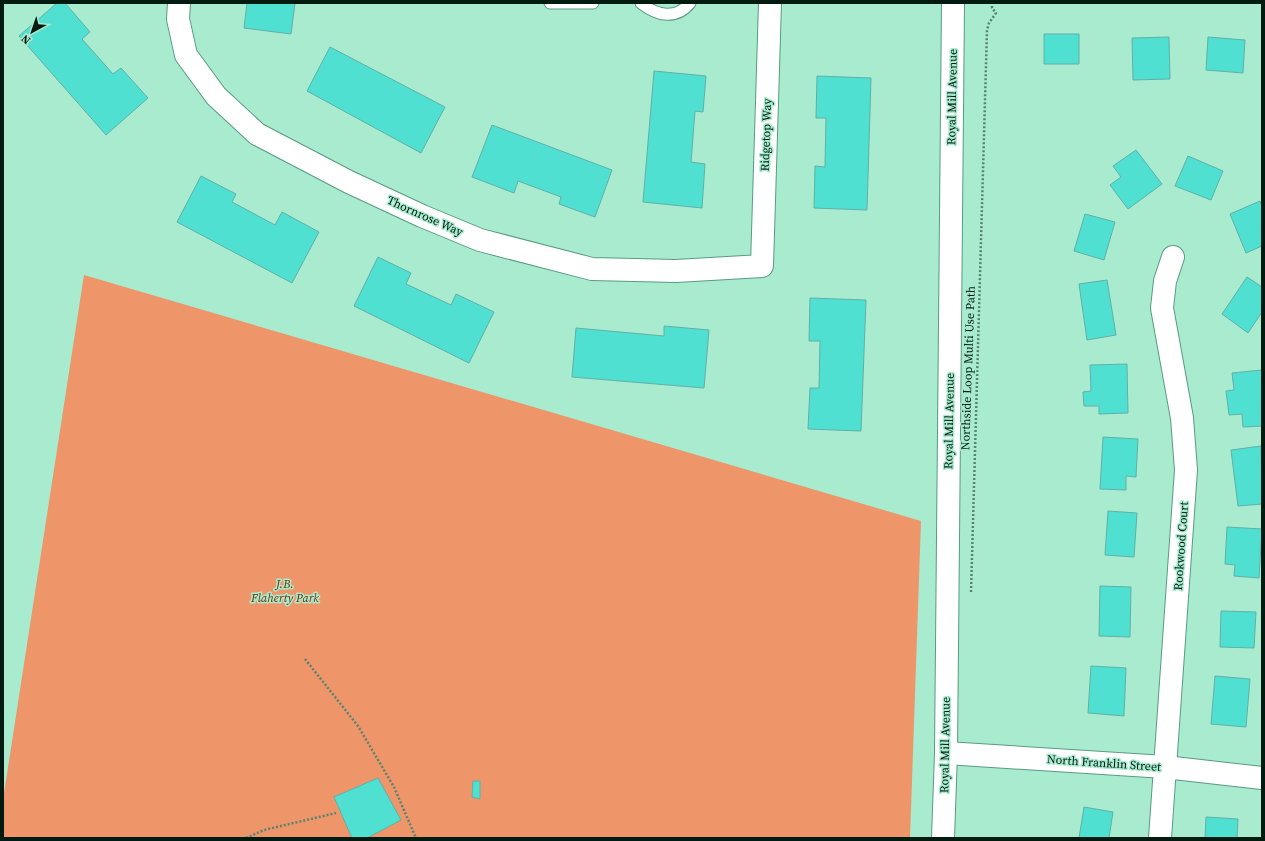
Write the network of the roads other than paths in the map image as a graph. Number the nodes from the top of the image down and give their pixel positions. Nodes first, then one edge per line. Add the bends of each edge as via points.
1 (179, 3) edge
2 (550, 3) edge
3 (593, 3) edge
4 (641, 3) edge
5 (690, 3) edge
6 (770, 3) edge
7 (953, 3) edge
8 (1173, 257) dead end
9 (762, 266) joint
10 (946, 753) junction
11 (1165, 767) junction
12 (1262, 778) edge
13 (943, 838) edge
14 (1160, 838) edge

1 - 9 street, Thornrose Way via 178,19 186,55 216,96 257,134 349,182 422,216 480,240 592,269 676,271
2 - 3 lane
4 - 5 lane via 649,10 670,15 684,11
6 - 9 street, Ridgetop Way
7 - 10 street, Royal Mill Avenue
8 - 11 street, Rookwood Court via 1165,281 1162,308 1182,418 1186,470
10 - 11 street, North Franklin Street
10 - 13 street, Royal Mill Avenue
11 - 12 street, North Franklin Street
11 - 14 street, Rookwood Court

